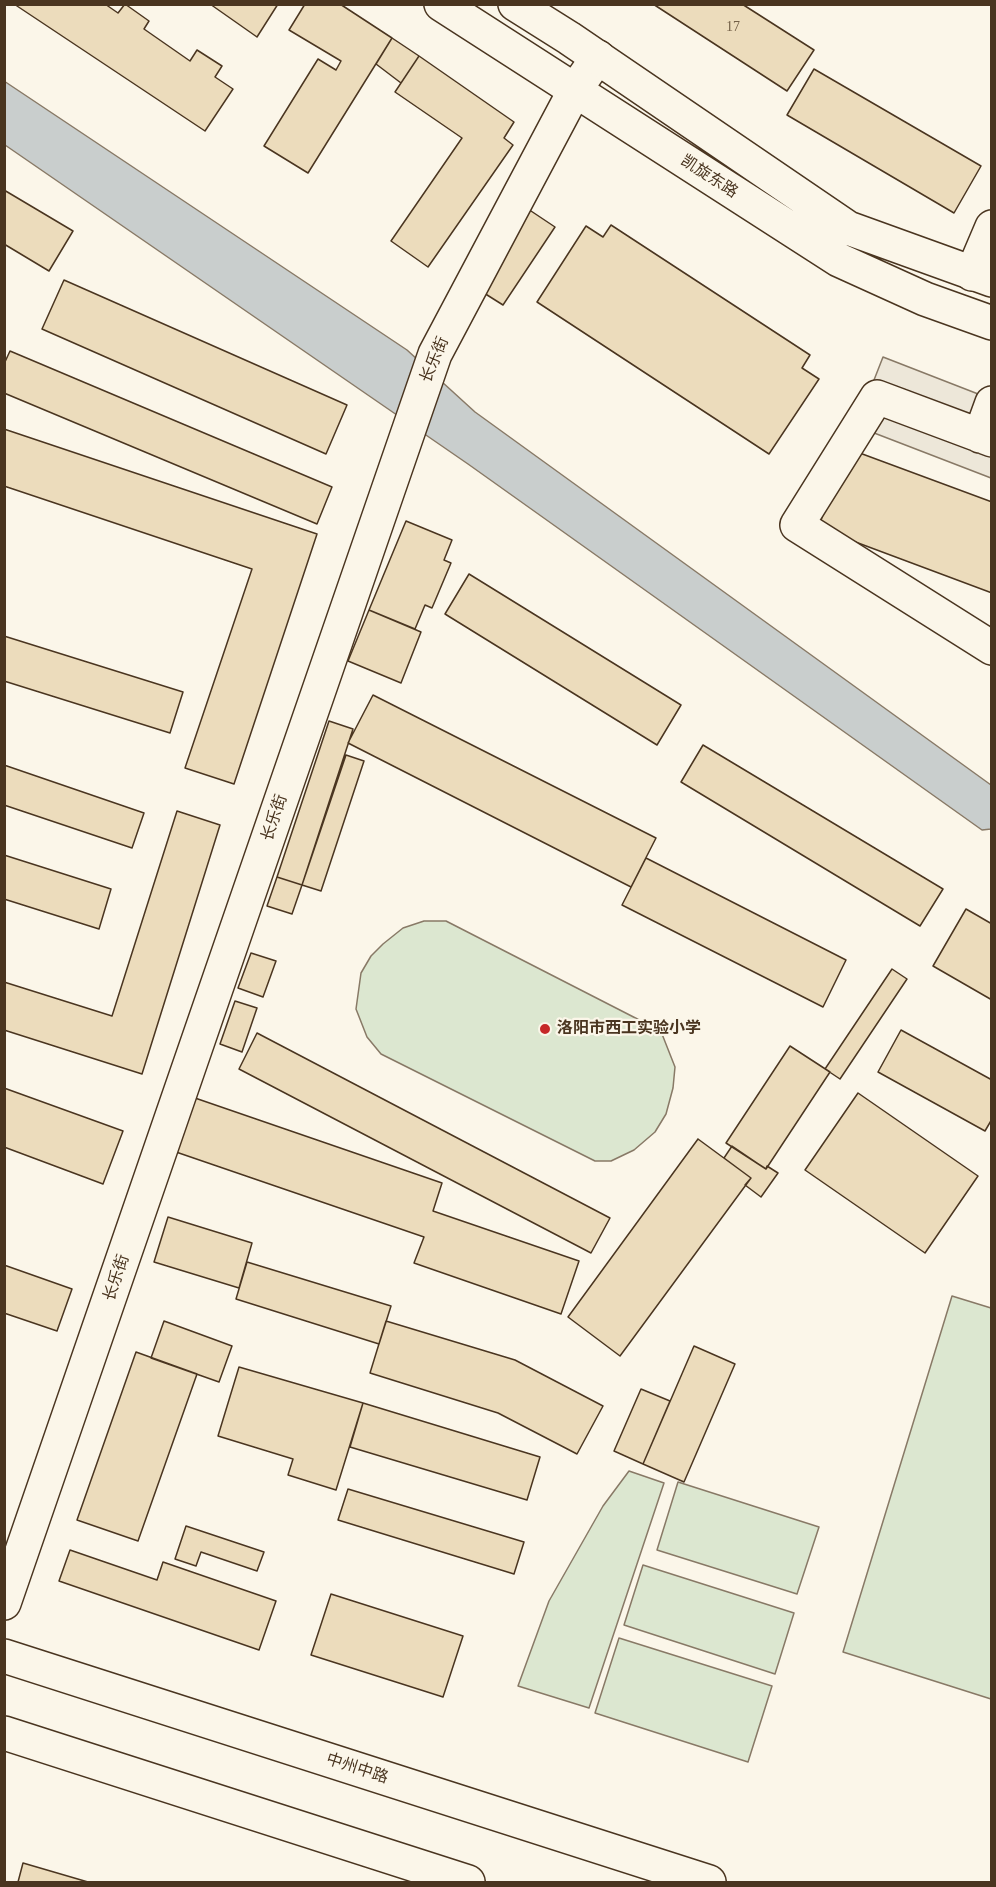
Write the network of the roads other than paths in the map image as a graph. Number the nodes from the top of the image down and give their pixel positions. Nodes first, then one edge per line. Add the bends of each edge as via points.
1 (441, 4) edge
2 (515, 4) edge
3 (598, 57) junction
4 (575, 90) junction
5 (992, 226) edge
6 (982, 277) edge
7 (992, 323) edge
8 (992, 403) edge
9 (986, 438) edge
10 (992, 648) edge
11 (4, 1603) edge
12 (4, 1656) edge
13 (4, 1733) edge
14 (450, 1880) edge
15 (709, 1882) edge

1 - 4 main road, 凯旋东路
2 - 3 main road
3 - 4 main road, 长乐街
3 - 6 main road via 848,228
4 - 7 main road, 凯旋东路 via 839,260 925,299
4 - 11 main road, 长乐街 via 435,354
5 - 6 main road
8 - 9 main road
9 - 10 main road via 877,397 797,525
12 - 15 main road, 中州中路
13 - 14 main road

